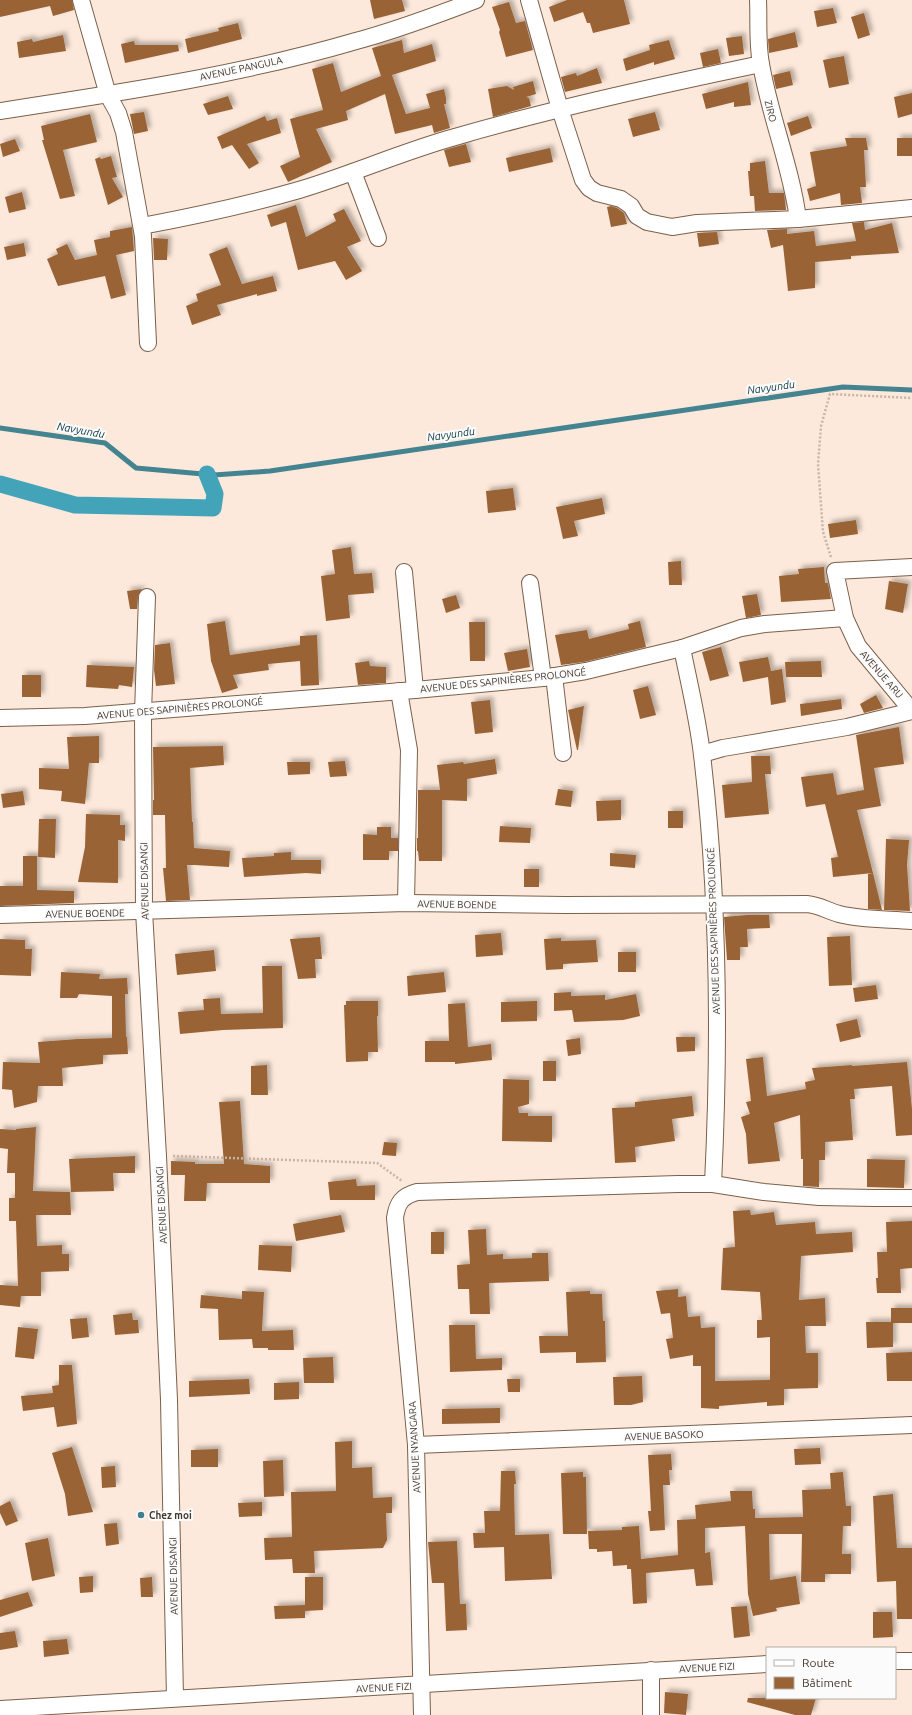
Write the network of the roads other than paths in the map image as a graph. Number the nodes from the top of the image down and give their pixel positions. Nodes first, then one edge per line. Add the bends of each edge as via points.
1 (81, 0) edge
2 (476, 0) edge
3 (529, 0) edge
4 (758, 0) edge
5 (761, 64) junction
6 (108, 95) junction
7 (560, 108) junction
8 (0, 111) edge
9 (354, 172) junction
10 (912, 208) edge
11 (798, 219) junction
12 (142, 226) junction
13 (378, 238) dead end
14 (148, 342) dead end
15 (912, 567) edge
16 (404, 572) dead end
17 (530, 583) dead end
18 (147, 597) dead end
19 (846, 618) junction
20 (682, 648) junction
21 (549, 677) junction
22 (416, 690) junction
23 (399, 691) junction
24 (912, 711) edge
25 (143, 712) junction
26 (0, 718) edge
27 (563, 753) dead end
28 (702, 754) junction
29 (406, 903) junction
30 (714, 905) junction
31 (144, 911) junction
32 (0, 915) edge
33 (912, 921) edge
34 (714, 1184) junction
35 (912, 1198) edge
36 (912, 1425) edge
37 (416, 1445) junction
38 (896, 1661) edge
39 (912, 1661) edge
40 (766, 1664) edge
41 (651, 1670) junction
42 (422, 1684) junction
43 (175, 1698) junction
44 (0, 1708) edge
45 (422, 1715) edge
46 (651, 1715) edge

1 - 6 street
2 - 6 street, AVENUE PANGULA via 348,44 254,67
3 - 7 street
4 - 5 street, ZIRO
5 - 7 street
5 - 11 street, ZIRO via 773,118 794,188
6 - 8 street, AVENUE PANGULA
6 - 12 street via 118,113 124,132
7 - 9 street via 394,156
7 - 11 street via 583,180 597,193 621,199 631,206 642,220 672,227
9 - 12 street via 299,190 212,213
9 - 13 street
10 - 11 street
12 - 14 street
15 - 19 street, AVENUE ARU via 835,571
16 - 22 street
17 - 21 street
18 - 25 street, AVENUE DISANGI
19 - 20 street via 741,628
19 - 24 street, AVENUE ARU via 858,646
20 - 21 street, AVENUE DES SAPINIÈRES PROLONGÉ via 586,671
20 - 28 street, AVENUE DES SAPINIÈRES PROLONGÉ
21 - 22 street, AVENUE DES SAPINIÈRES PROLONGÉ
21 - 27 street
22 - 23 street, AVENUE DES SAPINIÈRES PROLONGÉ
23 - 25 street, AVENUE DES SAPINIÈRES PROLONGÉ
23 - 29 street via 408,750
24 - 28 street
25 - 26 street, AVENUE DES SAPINIÈRES PROLONGÉ
25 - 31 street, AVENUE DISANGI
28 - 30 street, AVENUE DES SAPINIÈRES PROLONGÉ
29 - 30 street, AVENUE BOENDE
29 - 31 street, AVENUE BOENDE
30 - 33 street, AVENUE BOENDE via 815,904 846,915
30 - 34 street, AVENUE DES SAPINIÈRES PROLONGÉ via 717,1012
31 - 32 street, AVENUE BOENDE
31 - 43 street, AVENUE DISANGI via 169,1400
34 - 35 street via 764,1192 819,1196
34 - 37 street, AVENUE NYANGARA via 417,1192 402,1198 398,1203 395,1218
36 - 37 street, AVENUE BASOKO
37 - 42 street, AVENUE NYANGARA
38 - 39 street
40 - 41 street, AVENUE FIZI
41 - 42 street, AVENUE FIZI
41 - 46 street
42 - 43 street, AVENUE FIZI
42 - 45 street, AVENUE NYANGARA
43 - 44 street, AVENUE FIZI

